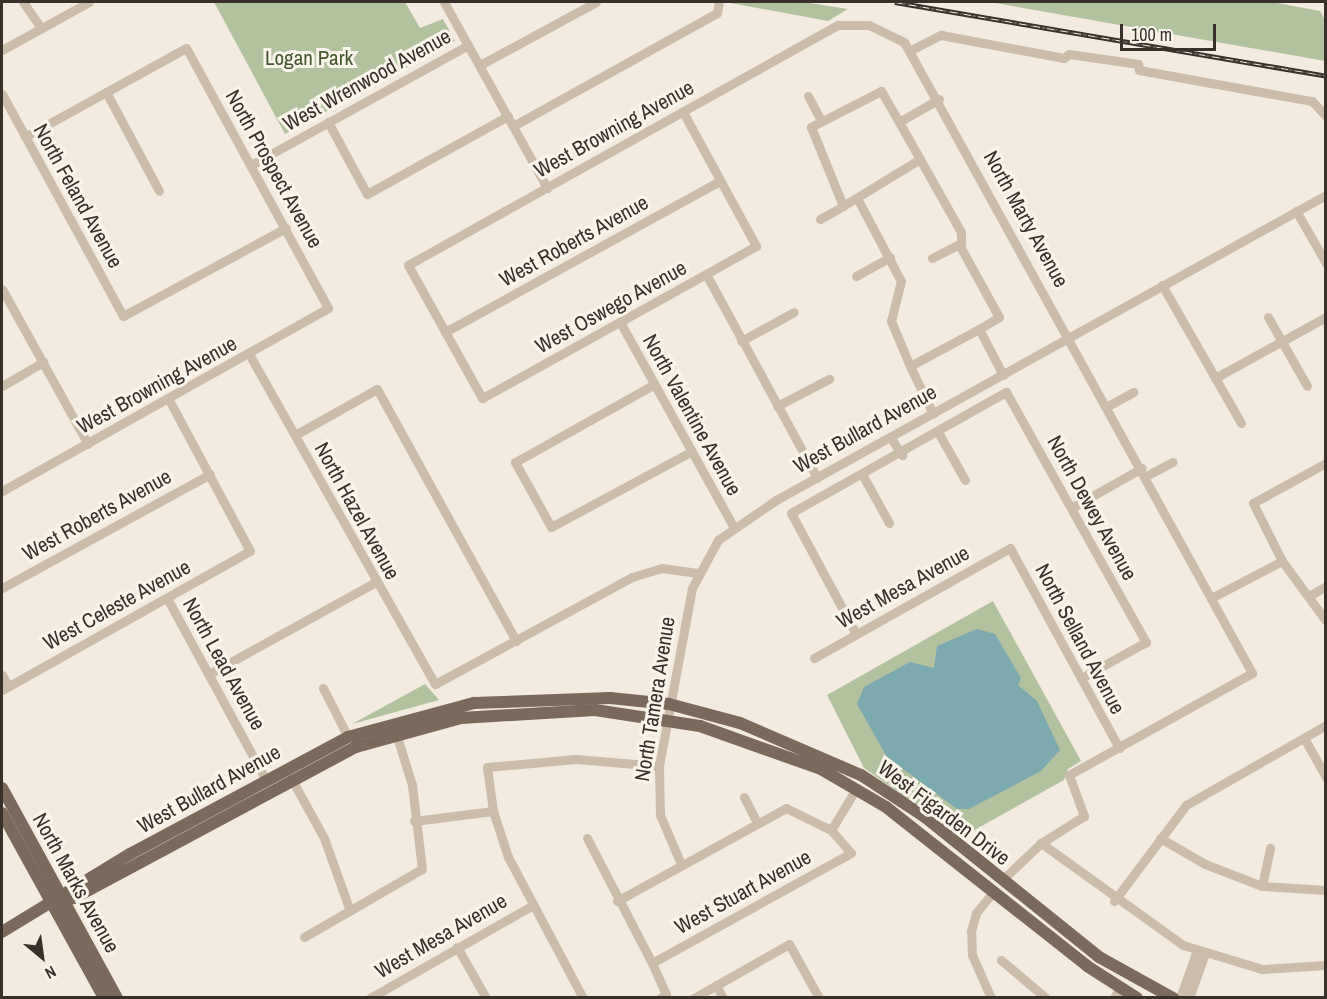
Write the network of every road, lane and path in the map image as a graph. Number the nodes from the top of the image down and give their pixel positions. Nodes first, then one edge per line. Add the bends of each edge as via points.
1 (22, 2) edge
2 (89, 2) edge
3 (596, 2) edge
4 (448, 3) edge
5 (719, 3) edge
6 (41, 28) junction
7 (468, 45) junction
8 (2, 50) edge
9 (911, 50) junction
10 (480, 65) junction
11 (106, 92) junction
12 (2, 94) edge
13 (808, 96) dead end
14 (939, 99) junction
15 (683, 112) junction
16 (508, 116) junction
17 (1326, 116) edge
18 (821, 120) junction
19 (328, 122) junction
20 (899, 122) junction
21 (513, 126) junction
22 (25, 137) junction
23 (920, 159) junction
24 (251, 165) junction
25 (720, 181) junction
26 (546, 188) junction
27 (159, 191) dead end
28 (1326, 195) edge
29 (857, 198) junction
30 (843, 206) junction
31 (1296, 211) junction
32 (820, 219) dead end
33 (286, 228) junction
34 (961, 243) junction
35 (890, 257) junction
36 (932, 258) dead end
37 (1326, 263) edge
38 (706, 274) junction
39 (856, 276) dead end
40 (1162, 285) junction
41 (2, 289) edge
42 (328, 308) joint
43 (794, 312) dead end
44 (1268, 317) dead end
45 (1326, 317) edge
46 (620, 322) junction
47 (978, 329) junction
48 (445, 332) junction
49 (1070, 337) junction
50 (741, 341) junction
51 (1282, 341) junction
52 (249, 354) junction
53 (43, 363) junction
54 (910, 366) junction
55 (1002, 375) junction
56 (1215, 378) junction
57 (830, 379) dead end
58 (653, 385) junction
59 (2, 386) edge
60 (1307, 386) dead end
61 (1006, 392) joint
62 (1133, 392) dead end
63 (168, 399) junction
64 (777, 406) junction
65 (1108, 406) junction
66 (933, 414) junction
67 (1240, 423) dead end
68 (938, 432) junction
69 (295, 435) junction
70 (890, 437) junction
71 (88, 444) junction
72 (690, 452) junction
73 (902, 455) junction
74 (1172, 462) dead end
75 (1325, 463) edge
76 (1144, 472) junction
77 (210, 474) junction
78 (862, 474) junction
79 (817, 478) junction
80 (965, 480) dead end
81 (2, 491) edge
82 (1073, 507) junction
83 (889, 523) dead end
84 (733, 526) junction
85 (1010, 548) joint
86 (1282, 561) junction
87 (698, 573) junction
88 (376, 582) junction
89 (1326, 586) edge
90 (2, 588) edge
91 (1308, 596) junction
92 (167, 598) junction
93 (1211, 598) junction
94 (1326, 621) edge
95 (856, 634) junction
96 (516, 641) junction
97 (814, 658) dead end
98 (209, 674) junction
99 (2, 675) edge
100 (1081, 678) junction
101 (5, 688) edge
102 (323, 688) dead end
103 (669, 704) junction
104 (666, 718) junction
105 (1326, 725) edge
106 (394, 728) junction
107 (348, 738) junction
108 (1304, 738) junction
109 (1119, 748) junction
110 (329, 759) junction
111 (659, 766) junction
112 (1326, 777) edge
113 (291, 778) junction
114 (266, 780) junction
115 (2, 788) edge
116 (856, 789) junction
117 (744, 797) dead end
118 (493, 811) junction
119 (2, 813) edge
120 (414, 821) junction
121 (757, 822) junction
122 (831, 830) junction
123 (172, 834) junction
124 (587, 838) dead end
125 (1160, 838) junction
126 (1041, 843) junction
127 (1270, 848) dead end
128 (164, 849) junction
129 (681, 864) junction
130 (973, 872) junction
131 (1002, 880) junction
132 (1262, 886) junction
133 (1326, 890) edge
134 (994, 891) junction
135 (1021, 895) junction
136 (59, 900) junction
137 (617, 900) junction
138 (1114, 901) junction
139 (531, 906) junction
140 (350, 911) junction
141 (2, 932) edge
142 (304, 937) dead end
143 (458, 947) junction
144 (1201, 952) junction
145 (1001, 960) dead end
146 (652, 963) junction
147 (1326, 965) edge
148 (716, 985) junction
149 (1117, 993) edge
150 (104, 995) edge
151 (663, 996) edge
152 (117, 998) edge
153 (370, 998) edge
154 (486, 998) edge
155 (583, 998) edge
156 (694, 998) edge
157 (723, 998) edge
158 (819, 998) edge
159 (991, 998) edge
160 (1046, 998) edge
161 (1137, 998) edge
162 (1173, 998) edge
163 (1180, 998) edge
164 (1189, 998) edge

1 - 6 street
2 - 6 street
3 - 10 street, West Wrenwood Avenue
4 - 7 street
5 - 21 street via 717,13
6 - 8 street
7 - 10 street
7 - 19 street, West Wrenwood Avenue
9 - 14 street, North Marty Avenue
9 - 15 street, West Browning Avenue via 882,29 838,26
9 - 17 street via 941,35 1064,58 1070,54 1138,63 1139,70 1312,101
10 - 16 street
11 - 22 street
11 - 24 street, North Prospect Avenue via 186,48
11 - 27 street
12 - 22 street, North Feland Avenue
13 - 18 street
14 - 20 street
14 - 49 street, North Marty Avenue
15 - 25 street
15 - 26 street, West Browning Avenue
16 - 19 street via 367,194
16 - 21 street
18 - 20 street via 881,91
18 - 30 street via 811,127
19 - 24 street, West Wrenwood Avenue
20 - 23 street
21 - 26 street
22 - 33 street, North Feland Avenue via 123,316
23 - 29 street
23 - 34 street
24 - 33 street, North Prospect Avenue
25 - 38 street, West Oswego Avenue via 756,246
25 - 48 street, West Roberts Avenue
26 - 48 street, West Browning Avenue via 408,265
28 - 31 street, West Bullard Avenue
29 - 30 street
29 - 35 street
30 - 32 street
31 - 37 street
31 - 40 street, West Bullard Avenue
33 - 42 street, North Prospect Avenue
34 - 36 street
34 - 47 street via 999,317
35 - 39 street
35 - 54 street via 901,281 891,321
38 - 46 street, West Oswego Avenue
38 - 50 street
40 - 49 street, West Bullard Avenue
40 - 56 street
41 - 53 street
42 - 52 street, West Browning Avenue
43 - 50 street
44 - 51 street
45 - 51 street
46 - 48 street, West Oswego Avenue via 482,398
46 - 58 street, North Valentine Avenue
47 - 54 street
47 - 55 street
49 - 55 street, West Bullard Avenue
49 - 65 street, North Marty Avenue
50 - 64 street
51 - 56 street
51 - 60 street
52 - 63 street, West Browning Avenue
52 - 69 street, North Hazel Avenue
53 - 59 street
53 - 71 street
54 - 66 street
55 - 66 street, West Bullard Avenue
56 - 67 street
57 - 64 street
58 - 72 street, North Valentine Avenue
58 - 72 street via 515,462 551,527
61 - 68 street, West Bullard Avenue
61 - 82 street, North Dewey Avenue
62 - 65 street
63 - 71 street, West Browning Avenue
63 - 77 street
64 - 79 street
65 - 76 street, North Marty Avenue
66 - 70 street, West Bullard Avenue
68 - 73 street, West Bullard Avenue
68 - 80 street
69 - 88 street, North Hazel Avenue
69 - 96 street via 377,389
70 - 73 street
70 - 79 street, West Bullard Avenue
71 - 81 street, West Browning Avenue
72 - 84 street, North Valentine Avenue
73 - 78 street, West Bullard Avenue
74 - 76 street
75 - 86 street via 1253,503
76 - 82 street
76 - 93 street, North Marty Avenue
77 - 90 street, West Roberts Avenue
77 - 92 street, West Celeste Avenue via 250,551
78 - 83 street
78 - 95 street, West Bullard Avenue via 791,513
79 - 84 street, West Bullard Avenue
82 - 100 street, North Dewey Avenue via 1146,642
84 - 87 street, West Bullard Avenue
85 - 95 street, West Mesa Avenue
85 - 100 street, North Selland Avenue
86 - 91 street
86 - 93 street
87 - 96 street via 676,567 648,570
87 - 103 street, North Tamera Avenue
88 - 96 street, North Hazel Avenue via 435,684
88 - 98 street
89 - 91 street
91 - 94 street
92 - 98 street, North Lead Avenue
92 - 101 street, West Celeste Avenue
93 - 109 street, North Marty Avenue via 1252,674
95 - 97 street, West Mesa Avenue
98 - 114 street, North Lead Avenue
99 - 101 street
100 - 109 street, North Selland Avenue
102 - 107 street
103 - 104 street, North Tamera Avenue
103 - 106 main road, West Figarden Drive via 610,698 516,698
103 - 131 main road, West Figarden Drive via 768,731 861,775 925,817
104 - 106 main road, West Figarden Drive via 595,710 528,711
104 - 111 street, North Tamera Avenue
104 - 116 main road, West Figarden Drive via 752,740
105 - 108 street
106 - 107 main road, West Bullard Avenue
106 - 110 main road, West Bullard Avenue
106 - 120 street via 412,785
107 - 110 main road
107 - 114 main road, West Bullard Avenue
108 - 112 street
108 - 125 street via 1185,805
109 - 126 street via 1069,775 1086,810
110 - 113 main road, West Bullard Avenue
111 - 118 street via 576,759 487,767
111 - 129 street, North Tamera Avenue via 660,815
113 - 128 main road, West Bullard Avenue
113 - 140 street via 324,838
114 - 123 main road, West Bullard Avenue
115 - 136 main road, North Marks Avenue
116 - 122 street
116 - 130 main road, West Figarden Drive
117 - 121 street
118 - 120 street
118 - 139 street
119 - 136 main road, North Marks Avenue
120 - 140 street via 422,868
121 - 122 street via 786,808
121 - 129 street
122 - 146 street, West Stuart Avenue via 851,853
123 - 128 main road via 162,843
123 - 136 main road, West Bullard Avenue
124 - 137 street
125 - 132 street via 1205,864
125 - 138 street
126 - 131 street
126 - 138 street
127 - 132 street
128 - 136 main road, West Bullard Avenue
129 - 137 street
130 - 131 main road
130 - 134 main road, West Figarden Drive
131 - 135 main road, West Figarden Drive
132 - 133 street
134 - 135 main road
134 - 149 main road, West Figarden Drive
134 - 159 street via 976,913 971,932 972,955
135 - 162 main road, West Figarden Drive via 1099,957
136 - 141 main road, West Bullard Avenue
136 - 150 main road, North Marks Avenue
136 - 152 main road, North Marks Avenue
137 - 146 street
138 - 144 street
139 - 143 street, West Mesa Avenue
139 - 155 street
140 - 142 street
143 - 153 street, West Mesa Avenue
143 - 154 street
144 - 147 street via 1262,969
144 - 163 street
144 - 164 street
145 - 160 street
146 - 151 street
148 - 156 street
148 - 157 street
148 - 158 street via 789,944
149 - 161 main road, West Figarden Drive

